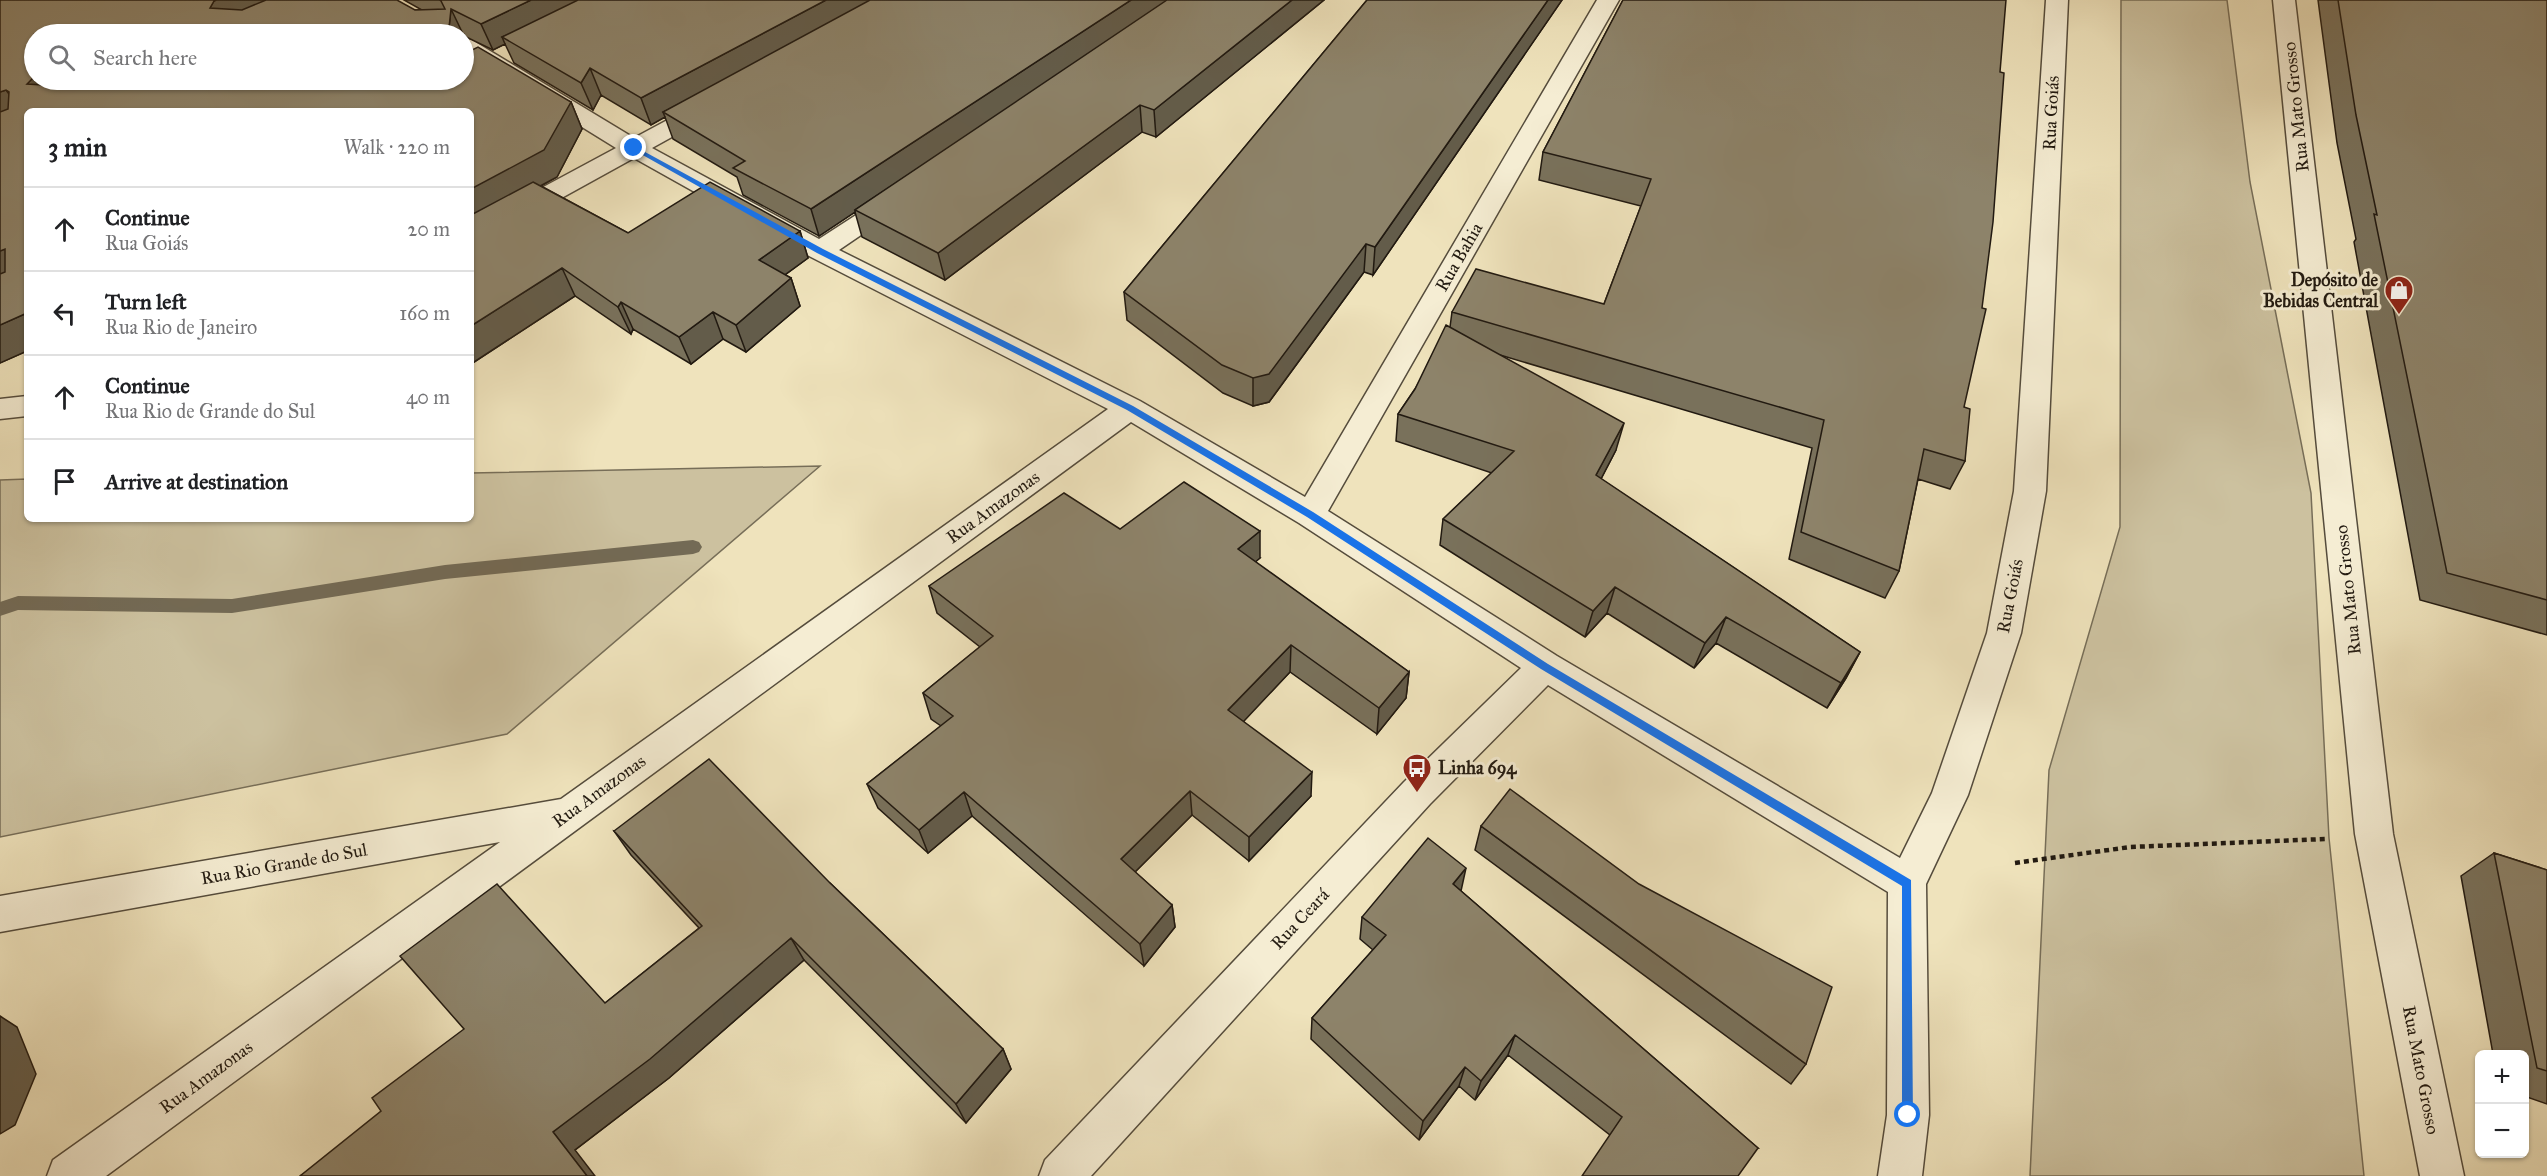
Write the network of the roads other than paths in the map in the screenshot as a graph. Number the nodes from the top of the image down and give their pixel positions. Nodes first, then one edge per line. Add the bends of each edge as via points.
1 (1608, 0) edge
2 (2057, 0) edge
3 (2284, 0) edge
4 (474, 50) edge
5 (727, 97) edge
6 (634, 148) junction
7 (918, 185) edge
8 (474, 235) edge
9 (820, 251) junction
10 (24, 406) edge
11 (1130, 408) junction
12 (0, 409) edge
13 (1310, 515) junction
14 (1545, 666) junction
15 (568, 813) junction
16 (1907, 884) junction
17 (0, 914) edge
18 (69, 1176) edge
19 (1061, 1176) edge
20 (1900, 1176) edge
21 (2442, 1176) edge

1 - 13 street, Rua Bahia
2 - 16 street, Rua Goiás via 2030,491 2004,633 1950,795
3 - 21 street, Rua Mato Grosso via 2374,834
4 - 6 street
5 - 6 street
6 - 8 street
6 - 9 street
7 - 9 street
9 - 11 street
10 - 12 street
11 - 13 street
11 - 15 street, Rua Amazonas
13 - 14 street
14 - 16 street
14 - 19 street, Rua Ceará via 1417,793
15 - 17 street, Rua Rio Grande do Sul
15 - 18 street, Rua Amazonas
16 - 20 street, Rua Goiás via 1908,1115

